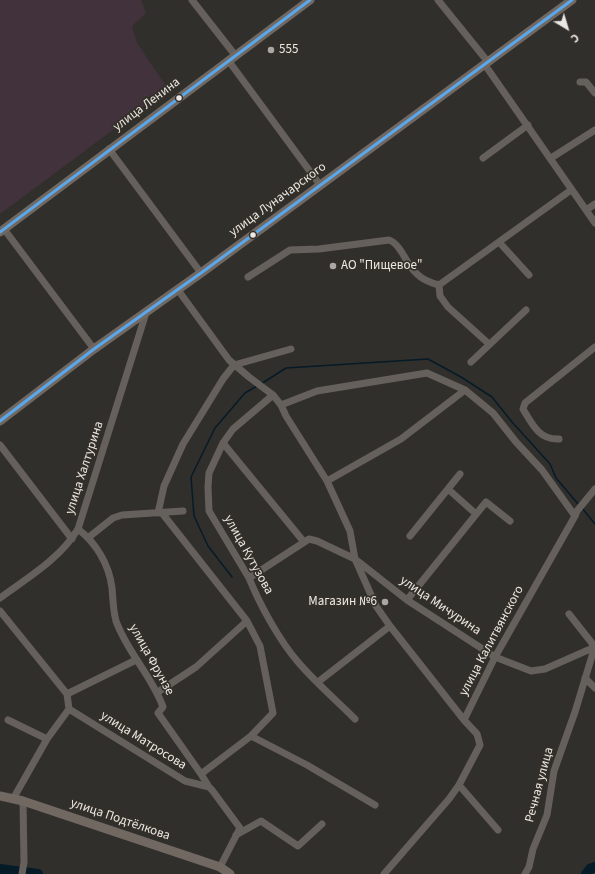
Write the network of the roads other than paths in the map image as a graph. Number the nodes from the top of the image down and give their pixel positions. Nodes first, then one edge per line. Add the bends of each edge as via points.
1 (192, 0) edge
2 (310, 0) edge
3 (438, 0) edge
4 (572, 0) edge
5 (231, 58) junction
6 (487, 63) junction
7 (580, 82) dead end
8 (595, 93) edge
9 (528, 125) junction
10 (595, 130) edge
11 (109, 149) junction
12 (483, 158) dead end
13 (551, 158) junction
14 (320, 185) junction
15 (571, 190) junction
16 (595, 204) edge
17 (586, 210) junction
18 (595, 223) edge
19 (2, 230) edge
20 (499, 242) junction
21 (201, 273) junction
22 (529, 275) dead end
23 (248, 278) dead end
24 (440, 285) junction
25 (178, 290) junction
26 (526, 310) dead end
27 (146, 313) junction
28 (489, 344) junction
29 (595, 347) edge
30 (94, 349) junction
31 (291, 349) dead end
32 (471, 362) dead end
33 (234, 365) junction
34 (465, 390) junction
35 (274, 395) junction
36 (281, 405) junction
37 (0, 421) edge
38 (559, 438) dead end
39 (222, 444) junction
40 (0, 445) edge
41 (460, 474) dead end
42 (327, 481) junction
43 (448, 489) junction
44 (594, 490) edge
45 (183, 511) dead end
46 (160, 513) junction
47 (576, 513) junction
48 (476, 514) junction
49 (510, 521) dead end
50 (78, 529) junction
51 (410, 536) dead end
52 (72, 538) junction
53 (89, 538) junction
54 (304, 542) junction
55 (355, 560) junction
56 (249, 578) junction
57 (0, 598) edge
58 (407, 600) junction
59 (0, 611) edge
60 (569, 614) dead end
61 (247, 621) junction
62 (390, 626) junction
63 (595, 646) edge
64 (495, 657) junction
65 (136, 660) junction
66 (585, 678) junction
67 (318, 682) junction
68 (595, 688) edge
69 (158, 692) junction
70 (67, 694) junction
71 (69, 709) junction
72 (355, 719) dead end
73 (8, 720) dead end
74 (464, 720) junction
75 (251, 736) junction
76 (47, 739) junction
77 (201, 774) junction
78 (459, 785) junction
79 (209, 787) junction
80 (0, 796) edge
81 (13, 799) junction
82 (23, 801) junction
83 (375, 805) dead end
84 (322, 824) dead end
85 (498, 830) dead end
86 (236, 835) junction
87 (220, 867) junction
88 (22, 874) edge
89 (230, 874) edge
90 (384, 874) edge
91 (525, 874) edge

1 - 5 street
2 - 5 main road, улица Ленина
3 - 6 street
4 - 6 main road, улица Луначарского
5 - 11 main road, улица Ленина
5 - 14 street
6 - 9 street
6 - 14 main road, улица Луначарского
7 - 8 street via 586,82
9 - 12 street
9 - 13 street
10 - 13 street
11 - 19 main road, улица Ленина
11 - 21 street
13 - 15 street
14 - 21 main road, улица Луначарского
15 - 17 street
15 - 20 street
16 - 17 street
17 - 18 street
19 - 30 street
20 - 22 street
20 - 24 street
21 - 25 main road, улица Луначарского
23 - 24 street via 290,250 389,240 398,246 416,274 426,281
24 - 28 street via 440,296 448,307
25 - 27 main road, улица Луначарского
25 - 33 street
26 - 28 street
27 - 30 main road, улица Луначарского
27 - 50 street, улица Халтурина
28 - 32 street
29 - 38 street via 525,403 523,409 541,435 551,439
30 - 37 main road, улица Луначарского
31 - 33 street
33 - 35 street
33 - 46 street via 183,444 164,486
34 - 36 street via 427,373 317,391
34 - 42 street via 401,439
34 - 47 street via 493,413
35 - 36 street
35 - 39 street, улица Кутузова via 232,429
36 - 42 street
39 - 54 street
39 - 56 street, улица Кутузова via 209,473 209,511
40 - 52 street
41 - 43 street
42 - 55 street via 350,531
43 - 48 street
43 - 51 street
44 - 47 street, улица Калитвянского
45 - 46 street
46 - 53 street via 122,515 113,518
46 - 61 street
47 - 64 street, улица Калитвянского
48 - 49 street via 486,502
48 - 58 street
50 - 52 street, улица Халтурина
50 - 53 street, улица Фрунзе
52 - 57 street, улица Халтурина via 60,553
53 - 65 street, улица Фрунзе via 109,571 116,621
54 - 55 street, улица Мичурина via 309,539 317,541
54 - 56 street
55 - 58 street, улица Мичурина
55 - 62 street via 376,606
56 - 67 street, улица Кутузова via 285,644 298,663
58 - 64 street, улица Мичурина
59 - 70 street
60 - 63 street
61 - 69 street via 196,667
61 - 75 street via 260,646 272,713
62 - 67 street
62 - 74 street
63 - 64 street, улица Мичурина via 545,669 531,671
63 - 66 street, Речная улица
64 - 74 street, улица Калитвянского
65 - 69 street, улица Фрунзе
65 - 70 street
66 - 68 street
66 - 91 street, Речная улица via 554,771 547,814
67 - 72 street, улица Кутузова
69 - 77 street, улица Фрунзе via 163,707 158,713
70 - 71 street
71 - 76 street
71 - 79 street, улица Матросова via 184,781
73 - 76 street
74 - 78 street via 477,734 480,745
75 - 77 street
75 - 83 street
76 - 81 street
77 - 79 street
78 - 85 street
78 - 90 street
79 - 86 street via 240,828
80 - 81 main road, улица Подтёлкова
81 - 82 main road, улица Подтёлкова
82 - 87 main road, улица Подтёлкова
82 - 88 street
84 - 86 street via 298,846 261,821
86 - 87 street
87 - 89 main road, улица Подтёлкова

